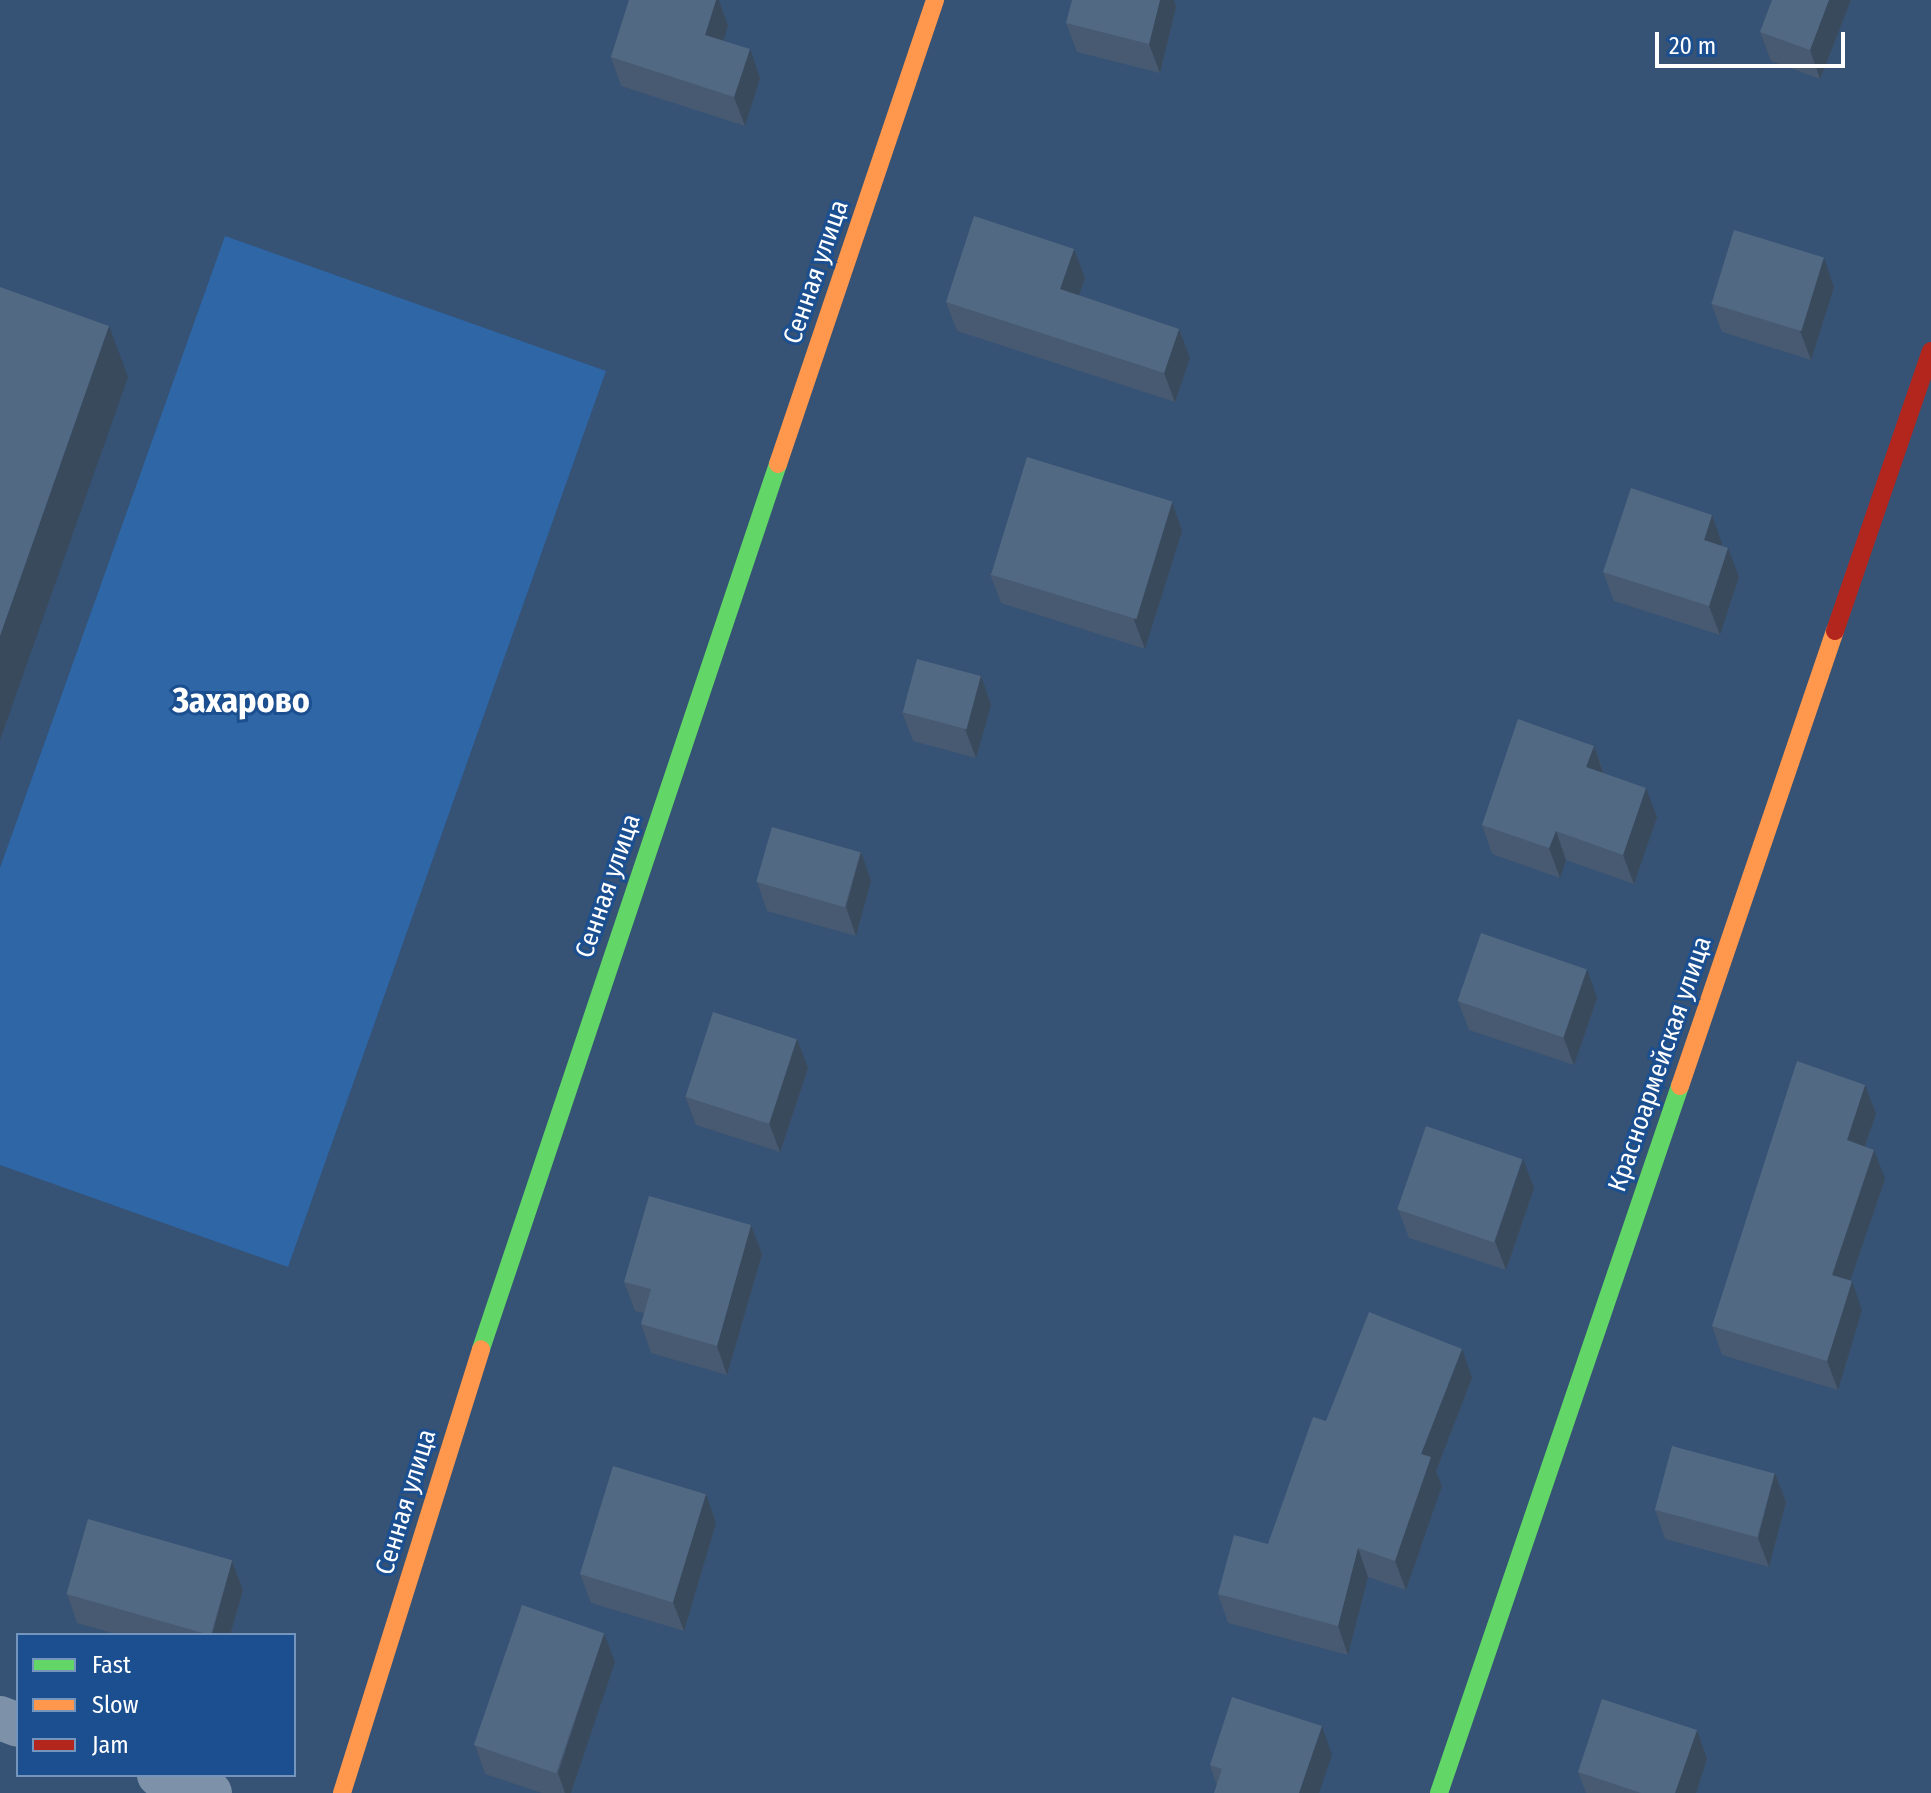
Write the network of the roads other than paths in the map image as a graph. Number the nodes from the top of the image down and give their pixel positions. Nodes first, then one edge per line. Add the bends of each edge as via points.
1 (935, 0) edge
2 (1931, 351) edge
3 (165, 1777) edge
4 (210, 1793) edge
5 (342, 1793) edge
6 (1439, 1793) edge

1 - 5 street, Сенная улица via 506,1268
2 - 6 street, Красноармейская улица
3 - 4 street

